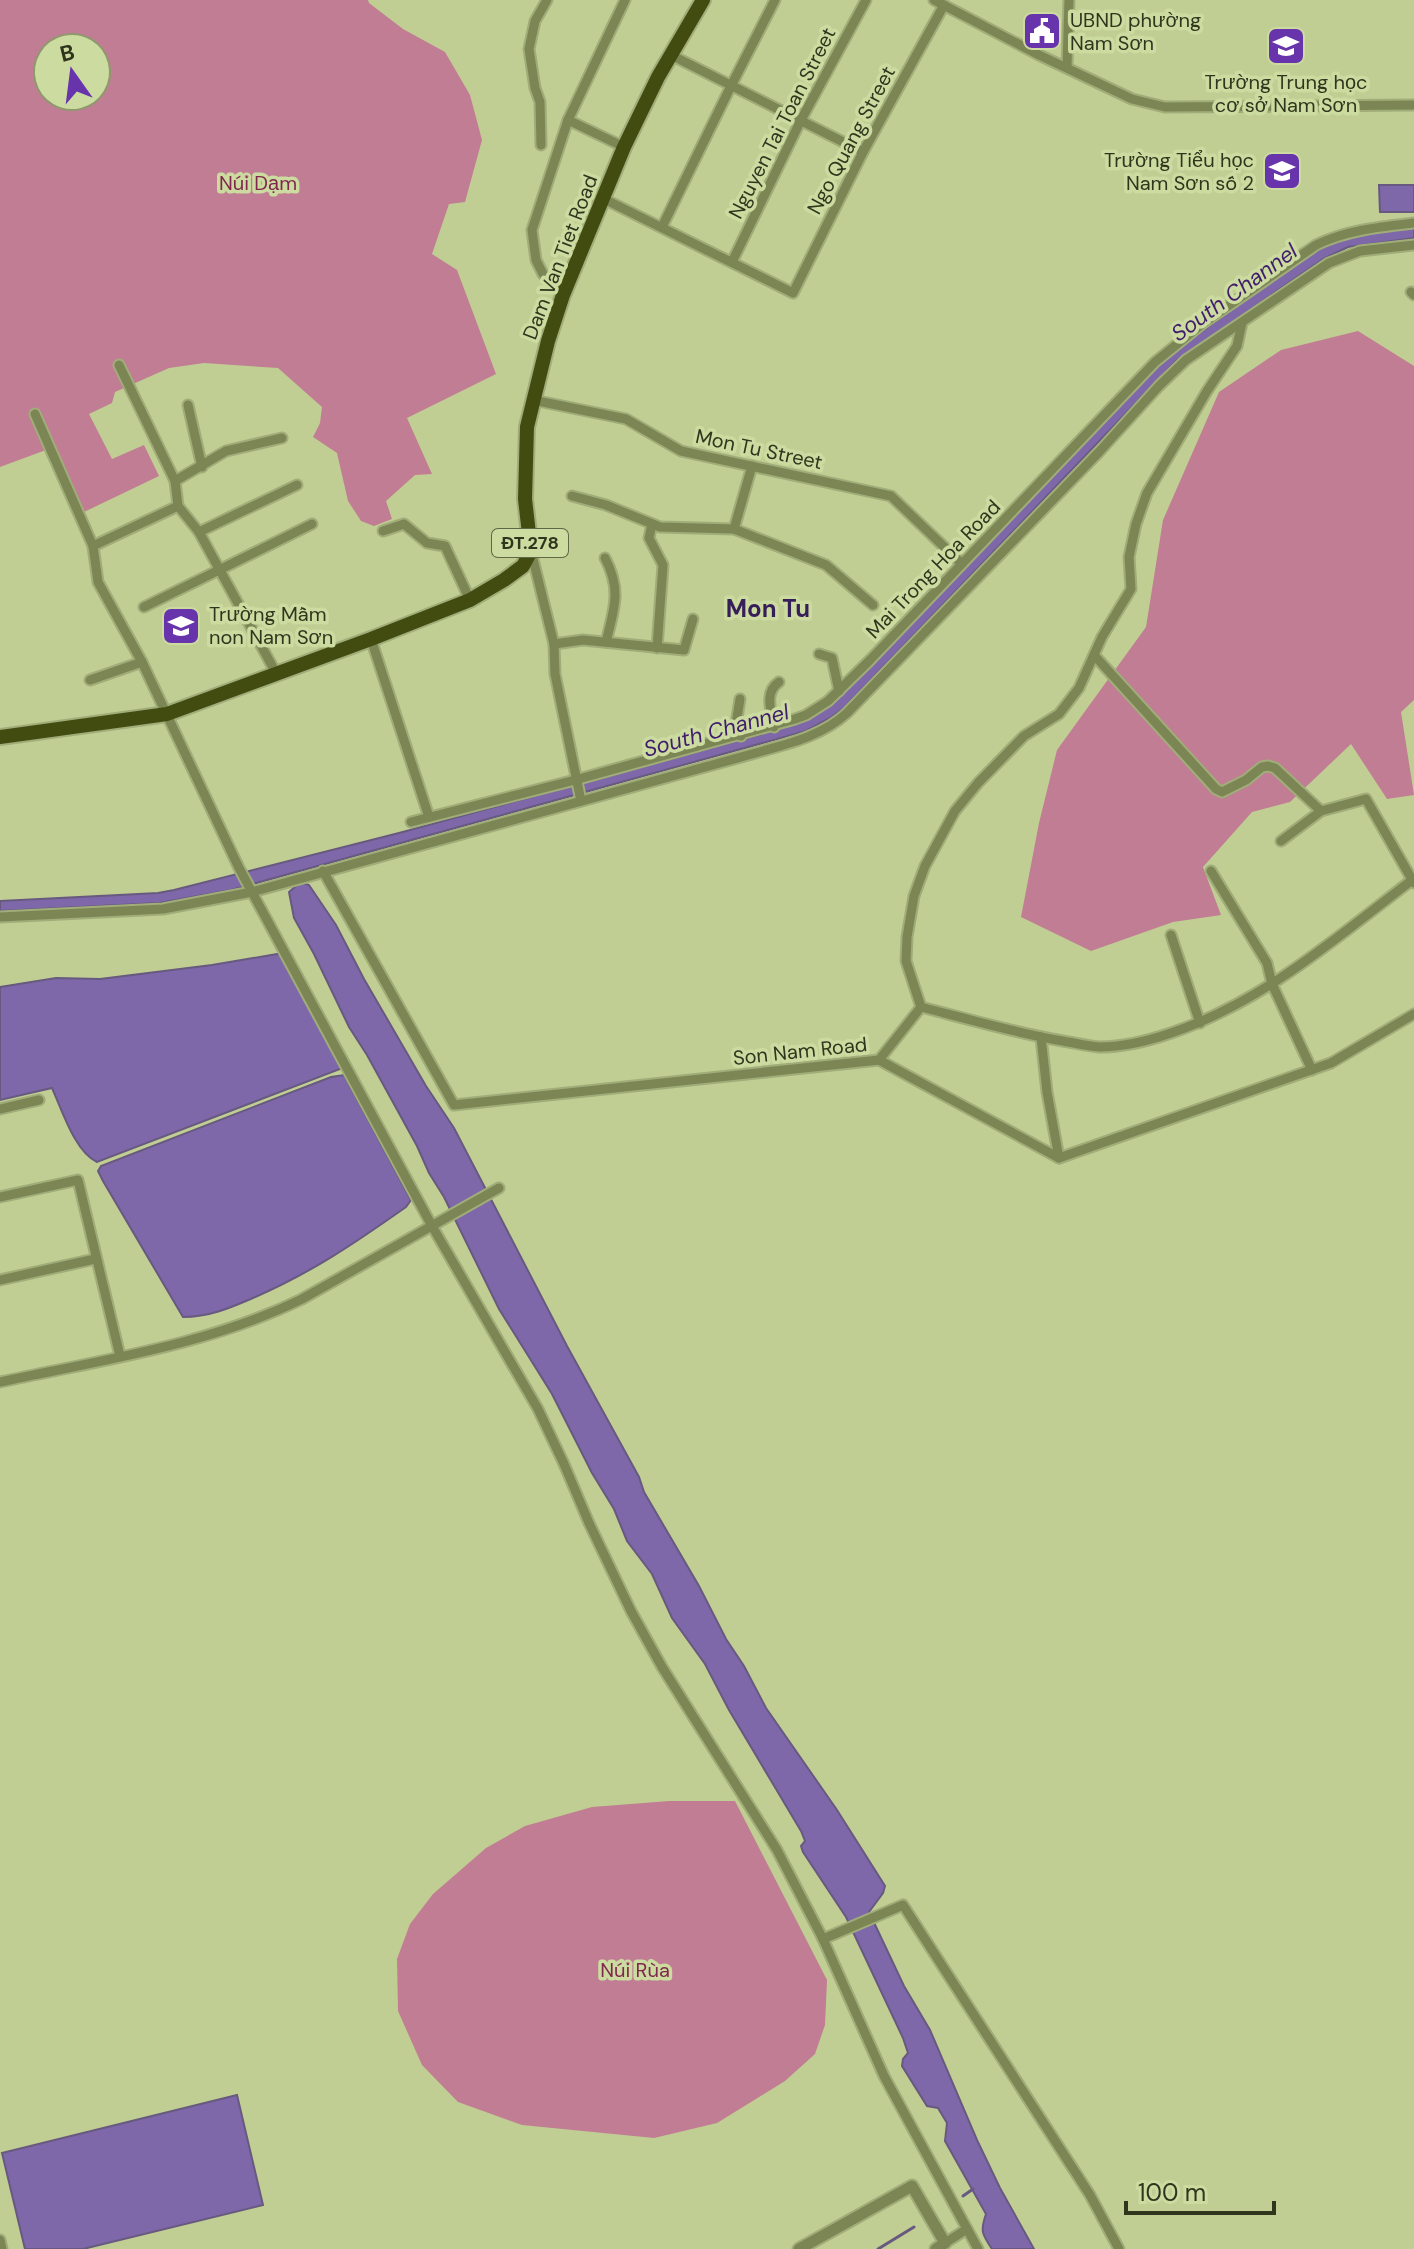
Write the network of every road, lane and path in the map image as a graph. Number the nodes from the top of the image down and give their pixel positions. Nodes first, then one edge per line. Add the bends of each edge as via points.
1 (547, 0) edge
2 (625, 0) edge
3 (703, 0) edge
4 (775, 0) edge
5 (866, 0) edge
6 (1069, 0) edge
7 (939, 3) edge
8 (671, 55) junction
9 (1067, 67) junction
10 (731, 86) junction
11 (1414, 105) edge
12 (568, 120) junction
13 (801, 120) junction
14 (541, 145) dead end
15 (624, 147) junction
16 (863, 152) junction
17 (602, 198) junction
18 (1414, 223) edge
19 (662, 227) junction
20 (1414, 245) edge
21 (732, 262) junction
22 (563, 295) junction
23 (1242, 323) junction
24 (119, 365) dead end
25 (533, 400) junction
26 (188, 405) dead end
27 (35, 414) dead end
28 (282, 438) dead end
29 (752, 466) junction
30 (202, 467) junction
31 (175, 481) junction
32 (297, 485) dead end
33 (572, 496) dead end
34 (178, 506) junction
35 (312, 524) dead end
36 (652, 524) junction
37 (734, 529) junction
38 (383, 531) dead end
39 (199, 532) junction
40 (93, 546) junction
41 (531, 551) junction
42 (605, 558) dead end
43 (961, 563) junction
44 (219, 570) junction
45 (470, 600) junction
46 (873, 605) dead end
47 (144, 607) dead end
48 (693, 619) dead end
49 (371, 639) junction
50 (606, 642) junction
51 (554, 644) junction
52 (657, 648) junction
53 (819, 654) dead end
54 (1094, 655) junction
55 (142, 662) junction
56 (276, 673) junction
57 (90, 680) dead end
58 (779, 682) dead end
59 (839, 691) junction
60 (740, 699) dead end
61 (167, 714) junction
62 (774, 727) junction
63 (741, 736) junction
64 (0, 737) edge
65 (575, 780) junction
66 (581, 801) junction
67 (1321, 811) junction
68 (429, 817) junction
69 (411, 822) dead end
70 (1281, 841) dead end
71 (323, 871) junction
72 (1211, 871) dead end
73 (1413, 882) edge
74 (252, 892) junction
75 (0, 917) edge
76 (1171, 935) dead end
77 (1272, 984) junction
78 (921, 1007) junction
79 (1414, 1014) edge
80 (1200, 1023) junction
81 (1041, 1037) junction
82 (879, 1060) junction
83 (1312, 1070) junction
84 (39, 1100) dead end
85 (0, 1109) edge
86 (1059, 1158) junction
87 (499, 1188) dead end
88 (0, 1197) edge
89 (435, 1224) junction
90 (95, 1259) junction
91 (0, 1280) edge
92 (120, 1356) junction
93 (0, 1382) edge
94 (823, 1939) junction
95 (967, 2229) junction
96 (0, 2240) edge
97 (940, 2246) edge
98 (2, 2249) edge
99 (799, 2249) edge
100 (978, 2249) edge
101 (1119, 2249) edge

1 - 14 street via 535,21 529,49 540,102
2 - 12 street
3 - 8 main road, Dam Van Tiet Road / ĐT.278
4 - 10 street
5 - 13 street, Nguyen Tai Toan Street
6 - 9 street
7 - 9 street
7 - 16 street, Ngo Quang Street
8 - 10 street
8 - 15 main road, Dam Van Tiet Road / ĐT.278
9 - 11 street via 1132,99 1165,107
10 - 13 street
10 - 19 street
12 - 15 street
12 - 22 street via 532,230 543,274
13 - 16 street
13 - 21 street, Nguyen Tai Toan Street
15 - 17 main road, Dam Van Tiet Road / ĐT.278
16 - 21 street, Ngo Quang Street via 793,293
17 - 19 street
17 - 22 main road, Dam Van Tiet Road / ĐT.278
18 - 43 street, Mai Trong Hoa Road via 1359,230 1308,249 1202,324 1155,362
19 - 21 street
20 - 23 street via 1360,251 1329,263
22 - 25 main road, Dam Van Tiet Road / ĐT.278
23 - 54 street via 1237,346 1147,493 1129,557 1131,589
23 - 66 street via 1167,378 833,725 789,743
24 - 31 street
25 - 29 street, Mon Tu Street via 626,419 681,451
25 - 41 main road, Dam Van Tiet Road / ĐT.278 via 525,456
26 - 30 street
27 - 40 street
28 - 30 street via 226,451
29 - 37 street
29 - 43 street, Mon Tu Street via 891,496
30 - 31 street
31 - 34 street
32 - 39 street
33 - 36 street
34 - 39 street
34 - 40 street
35 - 44 street
36 - 37 street
36 - 52 street via 649,538 663,565
37 - 46 street via 826,565
38 - 45 street via 404,524 427,543 445,546
39 - 44 street
40 - 55 street via 98,582
41 - 45 main road, ĐT.278 via 523,566
41 - 51 street
42 - 50 street via 616,591
43 - 59 street, Mai Trong Hoa Road
44 - 47 street
44 - 56 street
45 - 49 main road, ĐT.278
48 - 52 street via 684,650
49 - 56 main road, ĐT.278
49 - 68 street
50 - 51 street
50 - 52 street
51 - 65 street
53 - 59 street via 832,658
54 - 67 street via 1216,789 1229,790 1268,766
54 - 78 street via 1059,714 1024,736 955,811 925,866 914,896 906,961
55 - 57 street
55 - 61 street
56 - 61 main road, ĐT.278
58 - 62 street via 770,693
59 - 62 street, Mai Trong Hoa Road via 806,715
60 - 63 street via 736,724
61 - 64 main road, ĐT.278
61 - 74 street
62 - 63 street, Mai Trong Hoa Road
63 - 65 street, Mai Trong Hoa Road
65 - 66 street
65 - 68 street, Mai Trong Hoa Road
66 - 71 street
67 - 70 street
67 - 73 street via 1366,799
68 - 69 street, Mai Trong Hoa Road
71 - 74 street
71 - 82 street, Son Nam Road via 454,1105
72 - 77 street via 1267,963
73 - 77 street
74 - 75 street via 163,909
74 - 89 street
76 - 80 street
77 - 80 street
77 - 83 street
78 - 81 street
78 - 82 street
79 - 83 street
80 - 81 street via 1159,1037 1098,1047
81 - 86 street
82 - 86 street, Son Nam Road
83 - 86 street
84 - 85 street
87 - 89 street
88 - 90 street via 78,1180
89 - 92 street via 272,1314
89 - 94 street via 538,1409 631,1611 777,1850
90 - 91 street
90 - 92 street
92 - 93 street
94 - 95 street via 884,2076
94 - 101 street via 903,1905 1090,2195
95 - 97 street
95 - 100 street
96 - 98 street
97 - 99 street via 912,2186

